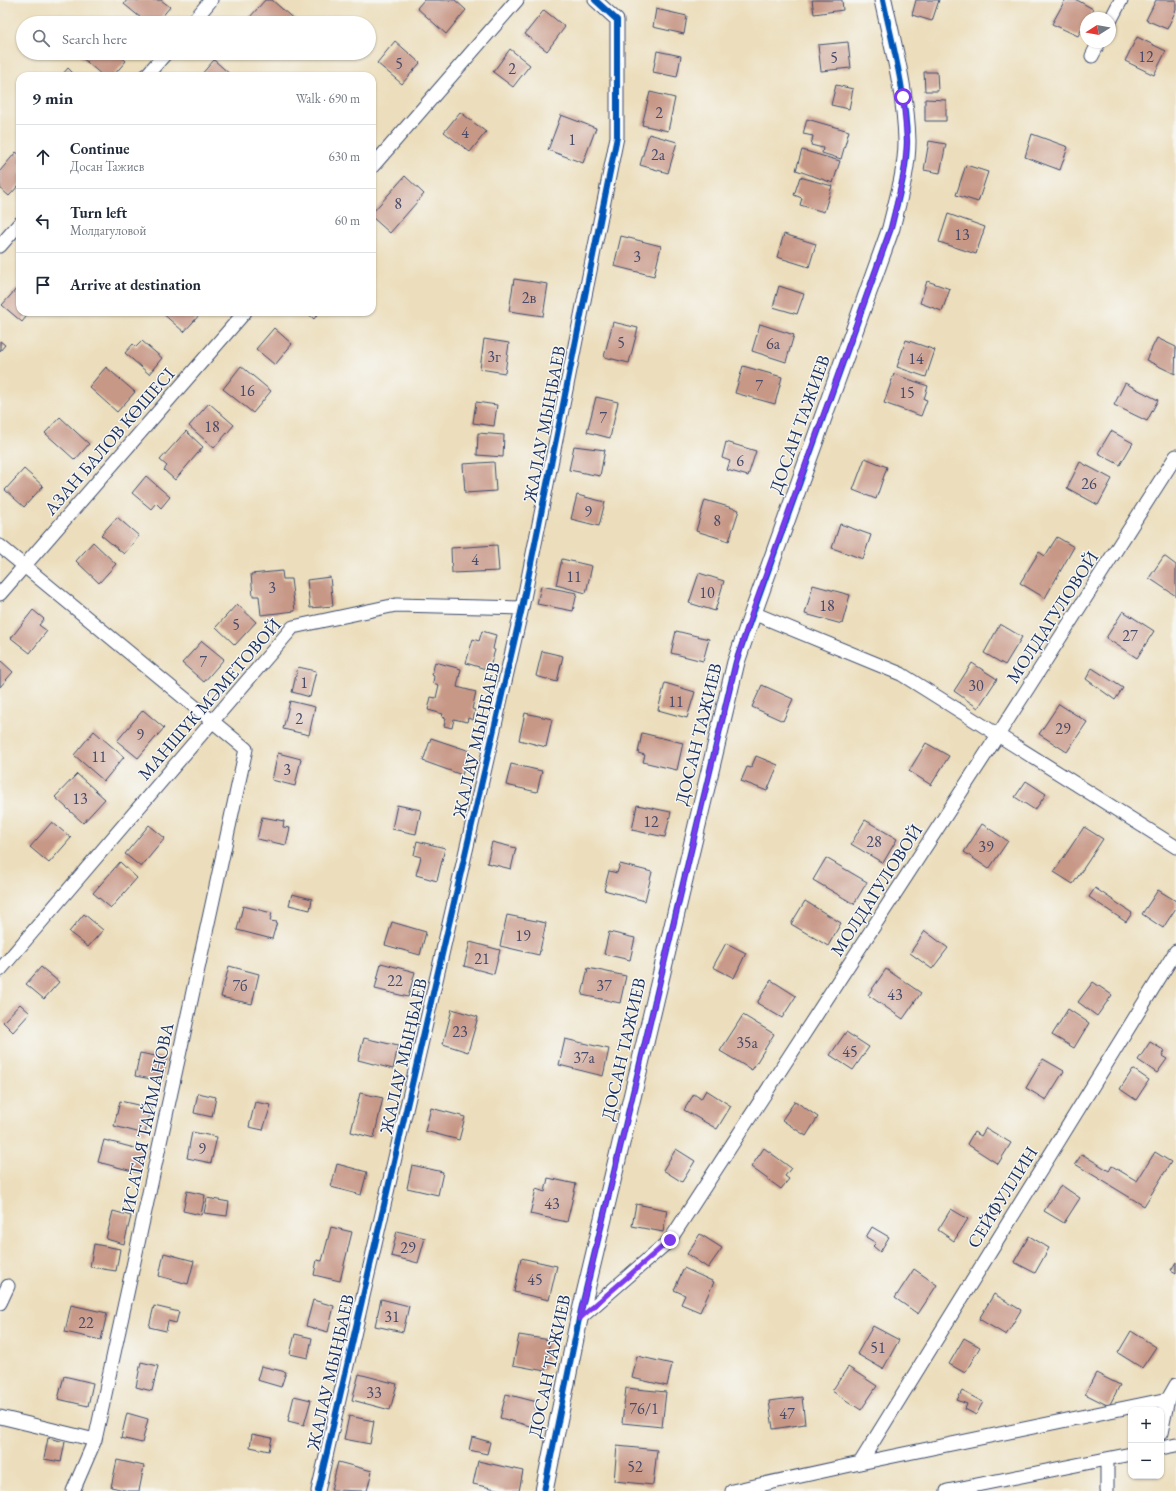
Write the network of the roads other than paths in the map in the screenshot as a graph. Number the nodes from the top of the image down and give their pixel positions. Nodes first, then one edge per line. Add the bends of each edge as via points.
1 (211, 0) edge
2 (517, 0) edge
3 (595, 0) edge
4 (883, 0) edge
5 (1121, 0) edge
6 (1115, 12) edge
7 (198, 16) edge
8 (1096, 48) edge
9 (1092, 56) dead end
10 (160, 60) edge
11 (149, 72) edge
12 (376, 162) edge
13 (16, 228) edge
14 (0, 246) edge
15 (242, 316) edge
16 (1176, 456) edge
17 (0, 546) edge
18 (24, 566) junction
19 (0, 594) edge
20 (522, 608) junction
21 (752, 613) junction
22 (212, 722) junction
23 (998, 735) junction
24 (1176, 847) edge
25 (1176, 951) edge
26 (0, 970) edge
27 (8, 1286) dead end
28 (0, 1303) edge
29 (579, 1319) junction
30 (1176, 1385) edge
31 (1168, 1399) junction
32 (0, 1417) edge
33 (1164, 1418) edge
34 (95, 1440) junction
35 (1176, 1445) edge
36 (1164, 1447) edge
37 (1128, 1455) edge
38 (1107, 1459) junction
39 (860, 1463) junction
40 (73, 1491) edge
41 (318, 1491) edge
42 (544, 1491) edge
43 (732, 1491) edge
44 (948, 1491) edge
45 (1107, 1491) edge

1 - 7 street
2 - 12 street
3 - 20 street, ЖАЛАУ МЫҢБАЕВ via 617,20 617,137
4 - 21 street, ДОСАН ТАЖИЕВ via 903,97 907,142 904,173 891,228
5 - 6 street
8 - 9 street
10 - 11 street
13 - 14 street
15 - 18 street, АЗАН БАЛОВ КӨШЕСІ
16 - 23 street, МОЛДАГУЛОВОЙ
17 - 18 street
18 - 19 street, АЗАН БАЛОВ КӨШЕСІ
18 - 22 street
20 - 22 street, МАНШҮК МӘМЕТОВОЙ via 396,605 293,627
20 - 41 street, ЖАЛАУ МЫҢБАЕВ
21 - 23 street via 901,674
21 - 29 street, ДОСАН ТАЖИЕВ via 736,662
22 - 26 street, МАНШҮК МӘМЕТОВОЙ
22 - 34 street, ИСАТАЯ ТАЙМАНОВА via 246,749
23 - 24 street
23 - 29 street, МОЛДАГУЛОВОЙ via 670,1240
25 - 39 street, СЕЙФУЛЛИН
27 - 28 street
29 - 42 street, ДОСАН ТАЖИЕВ
30 - 31 street
31 - 33 street
31 - 39 street
32 - 34 street
34 - 40 street, ИСАТАЯ ТАЙМАНОВА
35 - 36 street
37 - 38 street
38 - 44 street
38 - 45 street
39 - 43 street

